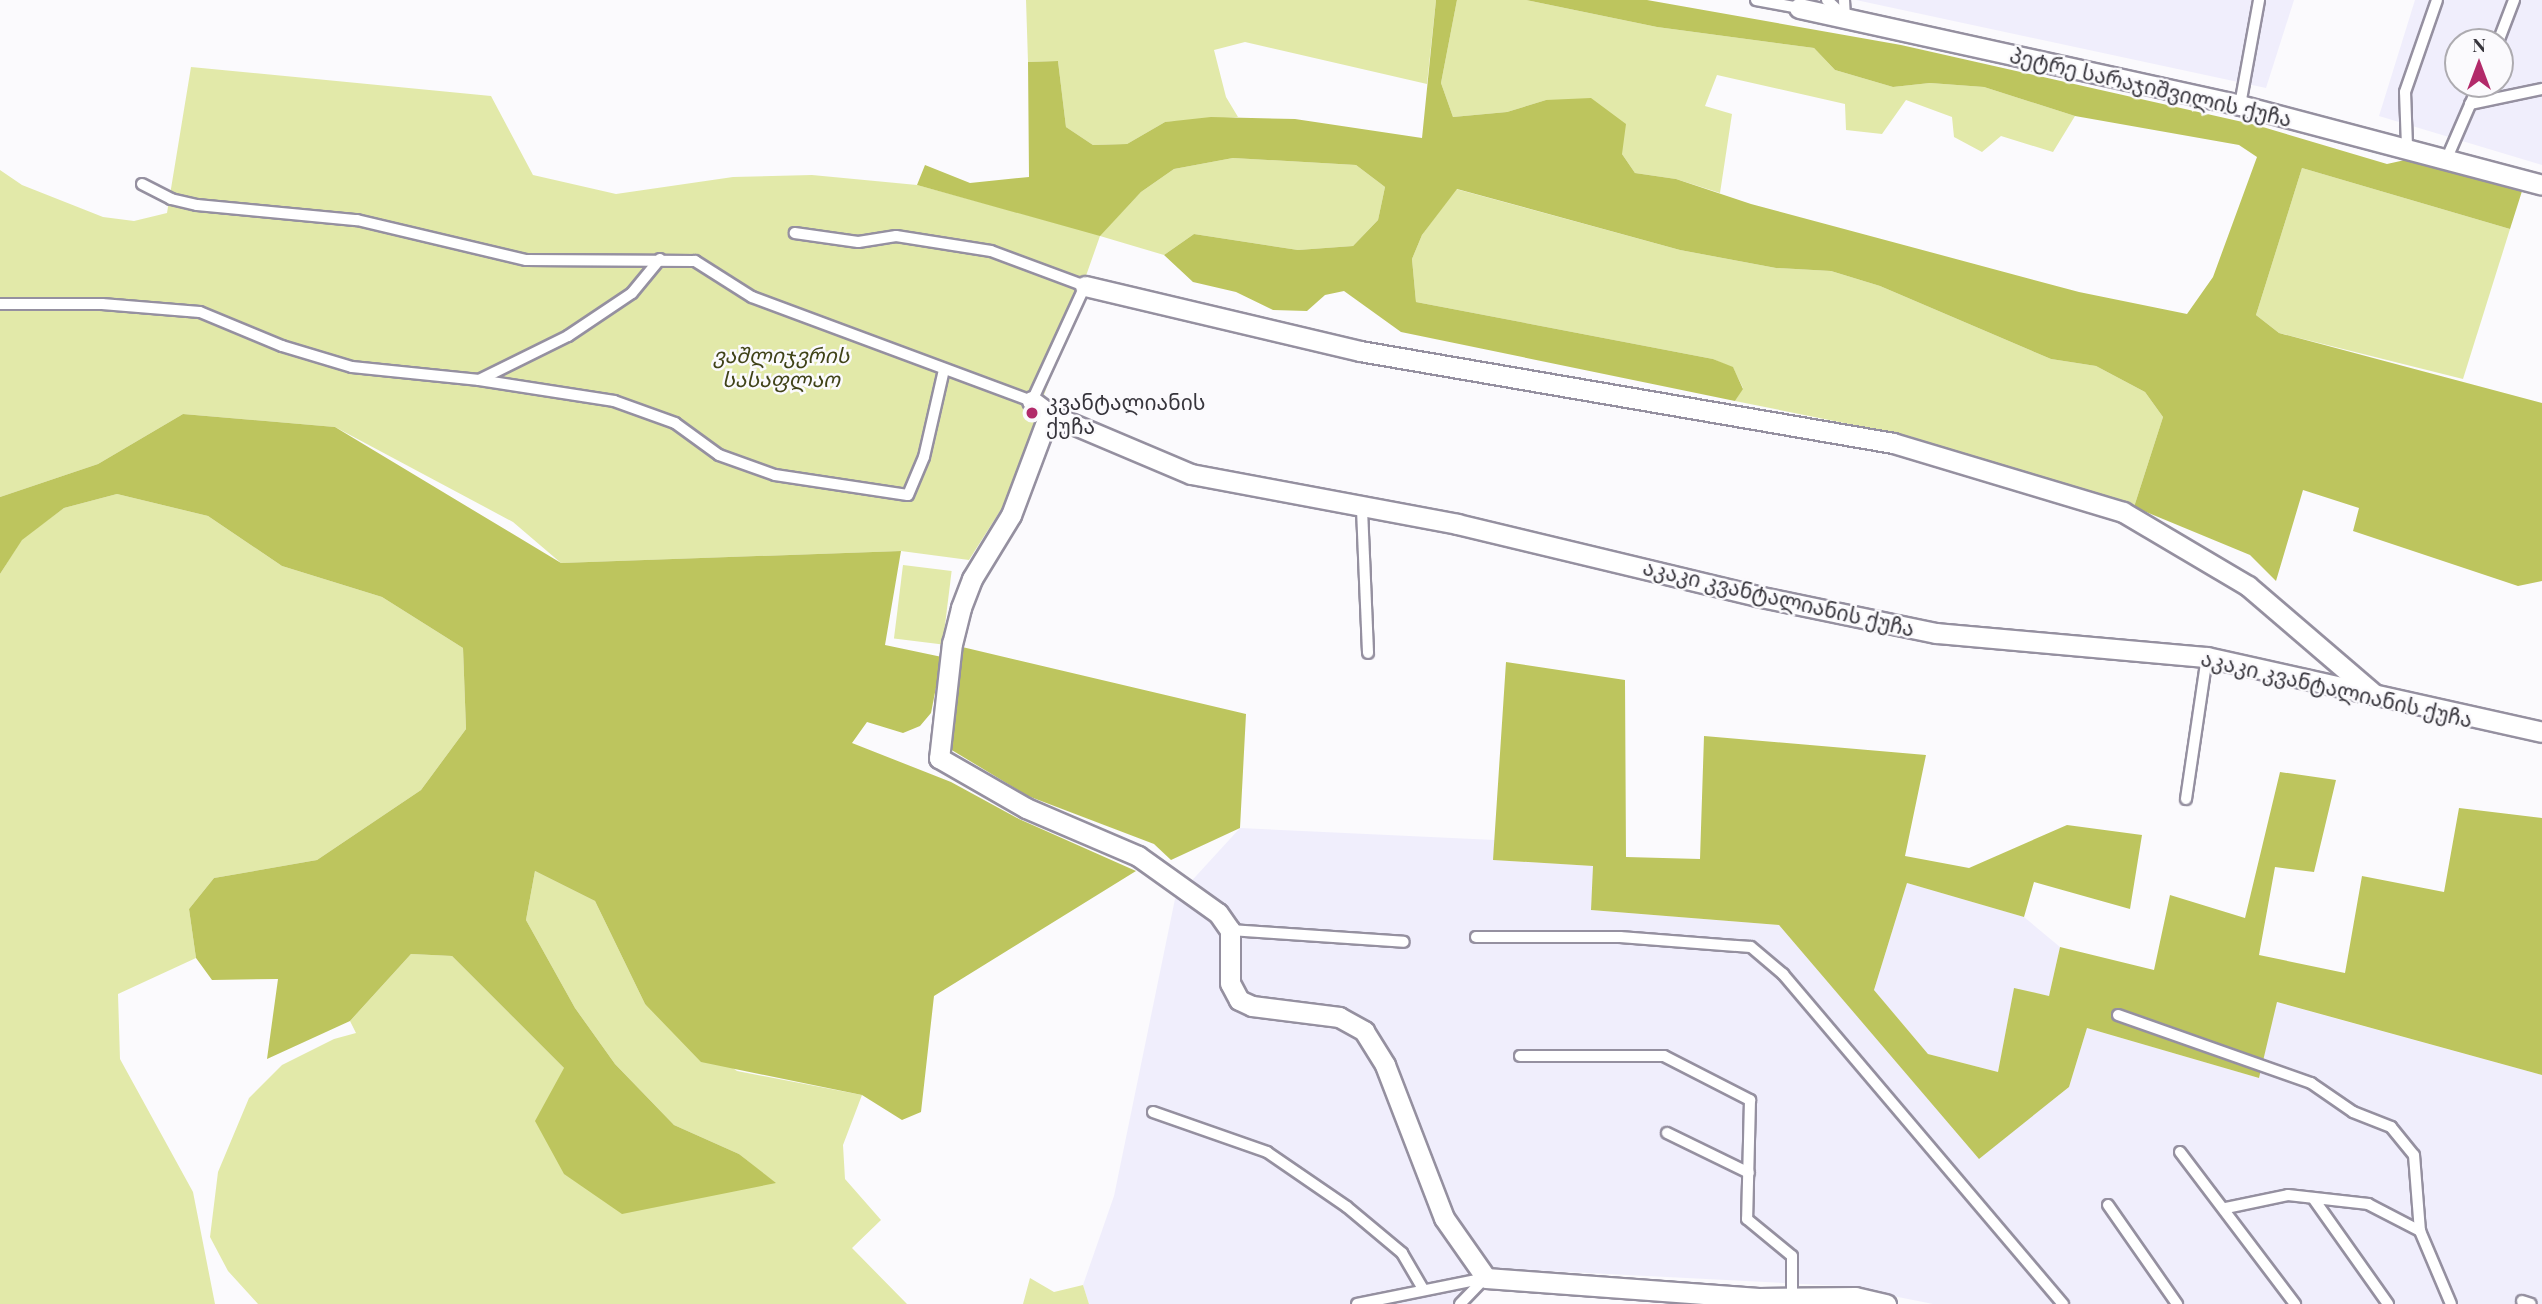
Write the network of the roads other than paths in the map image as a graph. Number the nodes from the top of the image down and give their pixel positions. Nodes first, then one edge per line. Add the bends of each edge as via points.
1 (1756, 0) edge
2 (1827, 0) edge
3 (2259, 0) edge
4 (2437, 0) edge
5 (2514, 0) edge
6 (1799, 8) joint
7 (1845, 9) edge
8 (2503, 28) edge
9 (2542, 89) edge
10 (2473, 98) edge
11 (2470, 104) junction
12 (2240, 105) junction
13 (2406, 146) junction
14 (2447, 158) junction
15 (142, 184) dead end
16 (2542, 185) edge
17 (796, 233) dead end
18 (660, 259) junction
19 (1085, 286) junction
20 (0, 304) edge
21 (944, 370) junction
22 (480, 380) junction
23 (1032, 401) junction
24 (1049, 414) junction
25 (1362, 509) junction
26 (1368, 653) dead end
27 (2207, 657) junction
28 (2375, 695) junction
29 (2542, 732) edge
30 (2186, 799) dead end
31 (1230, 930) junction
32 (1476, 937) dead end
33 (1404, 942) dead end
34 (2118, 1015) dead end
35 (1520, 1056) dead end
36 (1153, 1112) dead end
37 (1667, 1133) dead end
38 (2180, 1152) dead end
39 (1749, 1173) junction
40 (2313, 1198) junction
41 (2108, 1205) dead end
42 (2226, 1208) junction
43 (2420, 1231) junction
44 (1486, 1278) junction
45 (1423, 1289) junction
46 (1792, 1297) junction
47 (1357, 1304) edge
48 (1460, 1304) edge
49 (1886, 1304) edge
50 (2063, 1304) edge
51 (2177, 1304) edge
52 (2295, 1304) edge
53 (2388, 1304) edge
54 (2451, 1304) edge

1 - 6 lane, პეტრე სარაჯიშვილის ქუჩა
2 - 7 lane
3 - 12 lane
4 - 13 lane via 2406,92
5 - 8 lane
6 - 7 street, პეტრე სარაჯიშვილის ქუჩა
7 - 12 street, პეტრე სარაჯიშვილის ქუჩა
9 - 11 lane
10 - 11 lane
11 - 14 lane
12 - 13 street, პეტრე სარაჯიშვილის ქუჩა
13 - 14 street, პეტრე სარაჯიშვილის ქუჩა
14 - 16 street, პეტრე სარაჯიშვილის ქუჩა
15 - 18 lane via 171,199 197,205 357,220 526,260
17 - 19 lane via 858,242 896,236 991,251
18 - 21 lane via 695,261 752,297
18 - 22 lane via 632,293 568,336
19 - 23 lane
19 - 28 street via 1360,351 1894,443 2123,512 2248,586
20 - 22 lane via 102,304 200,312 282,346 352,367
21 - 22 lane via 924,457 908,495 775,475 719,455 675,424 614,401
21 - 23 lane
23 - 24 street, აკაკი კვანტალიანის ქუჩა
24 - 25 street, აკაკი კვანტალიანის ქუჩა via 1191,474
24 - 31 street via 1010,515 972,579 961,608 952,643 939,758 1026,808 1138,856 1218,913
25 - 26 lane
25 - 27 street, აკაკი კვანტალიანის ქუჩა via 1457,524 1756,596 1936,633
27 - 28 street, აკაკი კვანტალიანის ქუჩა
27 - 30 lane
28 - 29 street, აკაკი კვანტალიანის ქუჩა
31 - 33 lane
31 - 44 street via 1230,983 1239,1000 1252,1006 1339,1017 1364,1031 1385,1065 1444,1218
32 - 50 lane via 1620,937 1751,947 1783,974
34 - 43 lane via 2311,1083 2353,1112 2391,1127 2414,1155
35 - 39 lane via 1664,1056 1750,1101
36 - 45 lane via 1267,1152 1402,1253
37 - 39 lane
38 - 42 lane
39 - 46 lane via 1747,1219 1792,1256
40 - 42 lane via 2288,1195
40 - 43 lane via 2368,1204
40 - 53 lane
41 - 51 lane
42 - 52 lane
43 - 54 lane
44 - 45 lane
44 - 46 street
44 - 48 lane
45 - 47 lane
46 - 49 street via 1856,1297

